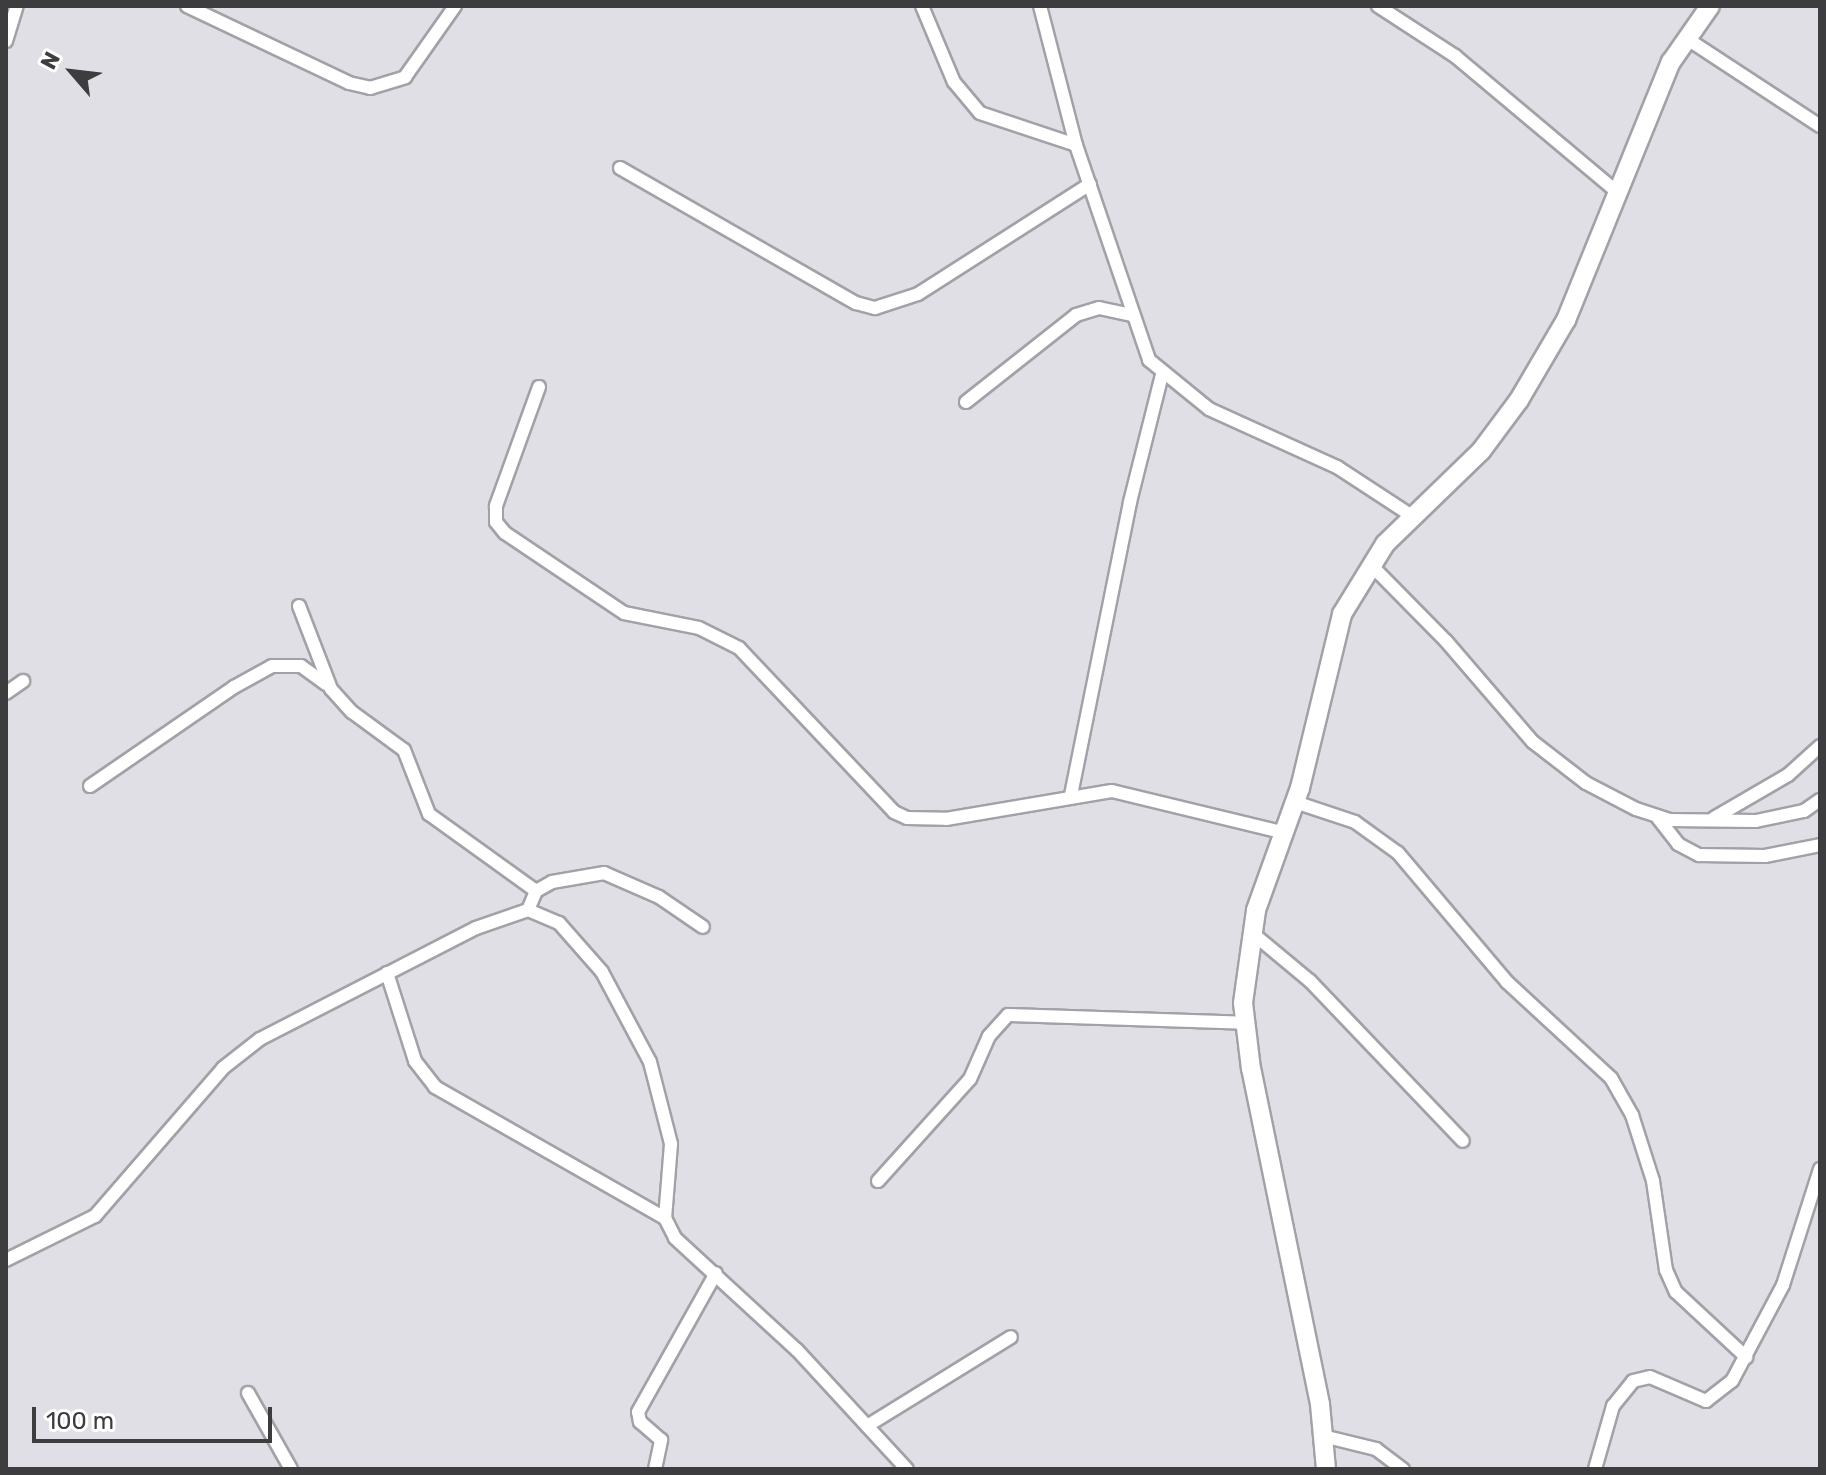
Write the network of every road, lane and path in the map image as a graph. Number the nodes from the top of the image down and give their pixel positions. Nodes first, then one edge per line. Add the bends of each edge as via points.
1 (17, 6) edge
2 (187, 6) edge
3 (455, 6) edge
4 (922, 6) edge
5 (1040, 6) edge
6 (1378, 6) edge
7 (1710, 6) edge
8 (1686, 38) junction
9 (6, 41) edge
10 (1820, 126) edge
11 (1076, 145) junction
12 (620, 168) dead end
13 (1090, 184) junction
14 (1618, 193) junction
15 (1132, 315) junction
16 (1162, 375) junction
17 (539, 387) dead end
18 (966, 402) dead end
19 (1412, 516) junction
20 (1370, 564) junction
21 (299, 606) dead end
22 (23, 681) dead end
23 (331, 689) junction
24 (6, 693) edge
25 (1820, 746) edge
26 (90, 786) dead end
27 (1071, 795) junction
28 (1820, 800) edge
29 (1295, 802) junction
30 (1658, 818) junction
31 (1711, 819) junction
32 (1285, 833) junction
33 (1820, 845) edge
34 (536, 891) junction
35 (528, 910) junction
36 (703, 927) dead end
37 (1251, 932) junction
38 (387, 973) junction
39 (1246, 1023) junction
40 (1463, 1141) dead end
41 (1820, 1169) edge
42 (878, 1181) dead end
43 (665, 1218) junction
44 (6, 1260) edge
45 (716, 1273) junction
46 (1011, 1337) dead end
47 (1746, 1357) junction
48 (248, 1393) dead end
49 (867, 1426) junction
50 (1323, 1436) junction
51 (291, 1469) edge
52 (655, 1469) edge
53 (907, 1469) edge
54 (1326, 1469) edge
55 (1403, 1469) edge
56 (1595, 1469) edge

1 - 9 street
2 - 3 street via 349,83 370,88 405,77
4 - 11 street via 954,82 980,113
5 - 11 street
6 - 14 street via 1455,56
7 - 8 street
8 - 10 street
8 - 14 street via 1661,84
11 - 13 street
12 - 13 street via 856,303 875,308 918,294
13 - 15 street
14 - 19 street via 1566,320 1519,400 1481,451
15 - 16 street via 1149,360
15 - 18 street via 1099,308 1076,315
16 - 19 street via 1209,409 1337,467
16 - 27 street via 1130,502
17 - 27 street via 501,485 496,522 505,533 624,613 699,628 739,648 894,812 907,818 946,819
19 - 20 street
20 - 29 street via 1332,641
20 - 30 street via 1446,641 1533,742 1586,783
21 - 23 street
22 - 24 street
23 - 26 street via 301,666 272,666
23 - 34 street via 404,750 435,821
25 - 31 street via 1788,775
27 - 32 street via 1112,791
28 - 31 street via 1780,818
29 - 32 street
29 - 47 street via 1355,822 1398,853 1507,982 1611,1078 1632,1115 1653,1181 1666,1270 1676,1292
30 - 31 street
30 - 33 street via 1678,844 1699,855 1765,856
32 - 37 street
34 - 35 street
34 - 36 street via 570,876 612,875
35 - 38 street via 476,928
35 - 43 street via 559,923 602,972 650,1062 671,1144
37 - 39 street
37 - 40 street via 1310,981
38 - 43 street via 415,1061 435,1087
38 - 44 street via 260,1039 216,1075 95,1216
39 - 42 street via 1008,1015 989,1036 970,1079
39 - 50 street
41 - 47 street via 1783,1285
43 - 45 street via 675,1238
45 - 49 street
45 - 52 street via 640,1404 640,1422 661,1440
46 - 49 street
47 - 56 street via 1732,1381 1706,1401 1650,1377 1633,1381 1613,1406
48 - 51 street
49 - 53 street
50 - 54 street
50 - 55 street via 1376,1449

